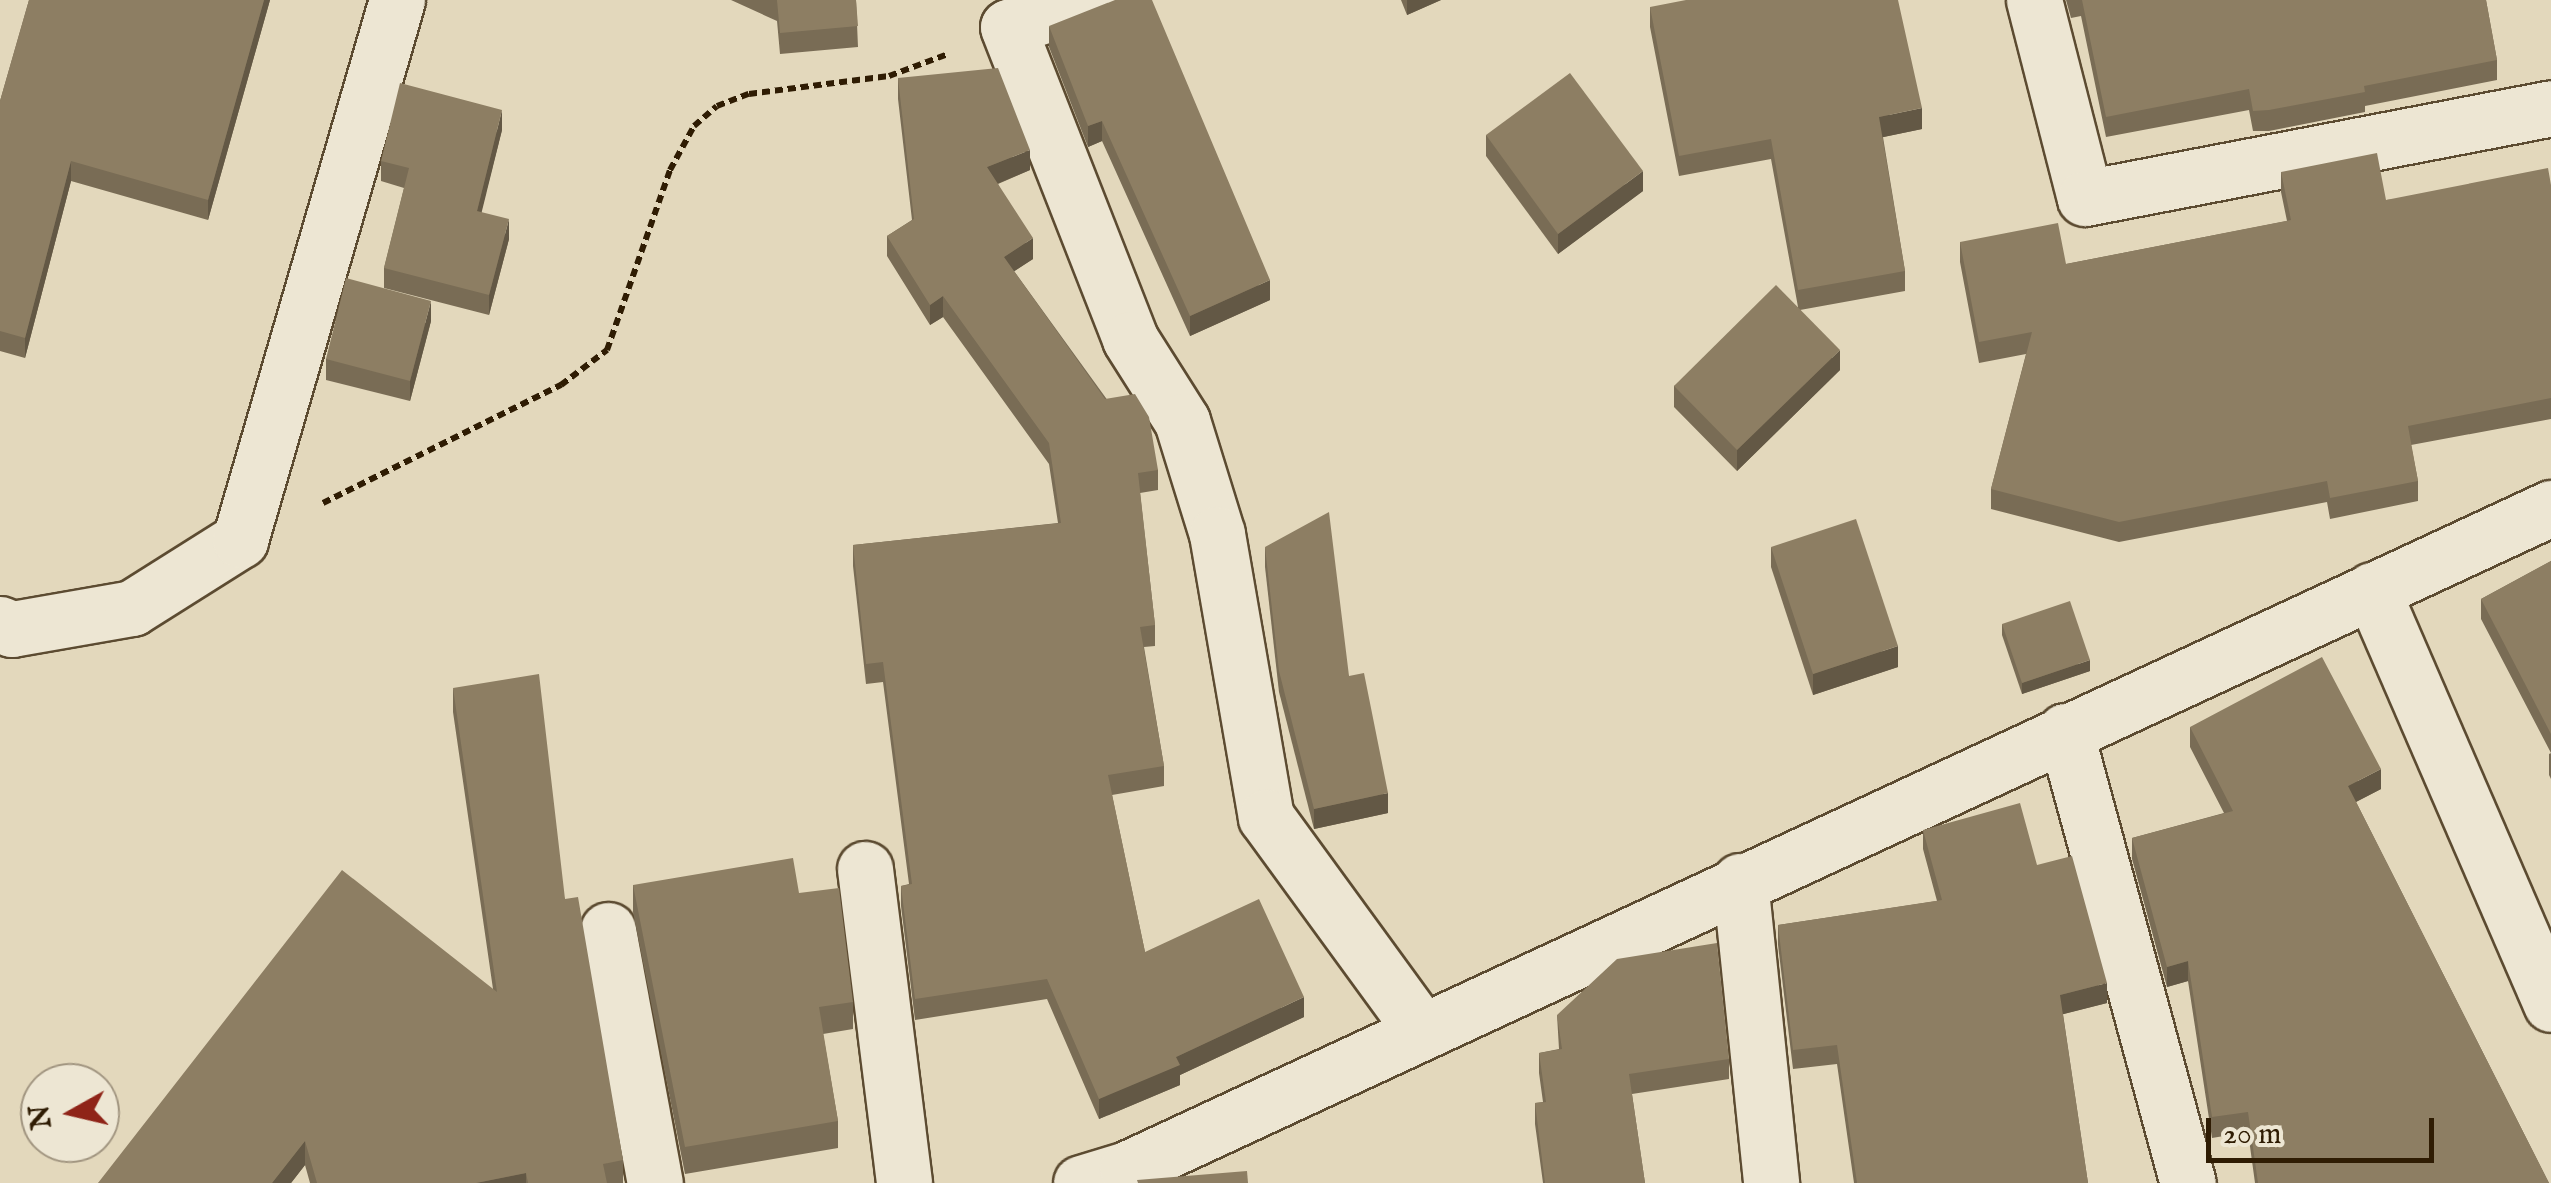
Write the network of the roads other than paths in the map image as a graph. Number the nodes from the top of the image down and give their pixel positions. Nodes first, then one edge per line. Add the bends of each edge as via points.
1 (397, 0) edge
2 (1092, 0) edge
3 (2034, 0) edge
4 (2551, 108) edge
5 (2551, 508) edge
6 (2372, 590) junction
7 (0, 624) edge
8 (2066, 731) junction
9 (865, 870) dead end
10 (1740, 881) junction
11 (608, 930) dead end
12 (2551, 1004) edge
13 (1422, 1031) junction
14 (655, 1183) edge
15 (904, 1183) edge
16 (1081, 1183) edge
17 (1771, 1183) edge
18 (2188, 1183) edge

1 - 7 street via 240,540 132,608 12,629
2 - 13 street via 1008,28 1130,339 1182,421 1217,534 1266,817
3 - 4 street via 2085,198
5 - 6 street
6 - 8 street
6 - 12 street
8 - 10 street
8 - 18 street
9 - 15 street
10 - 13 street
10 - 17 street
11 - 14 street
13 - 16 street via 1127,1169

